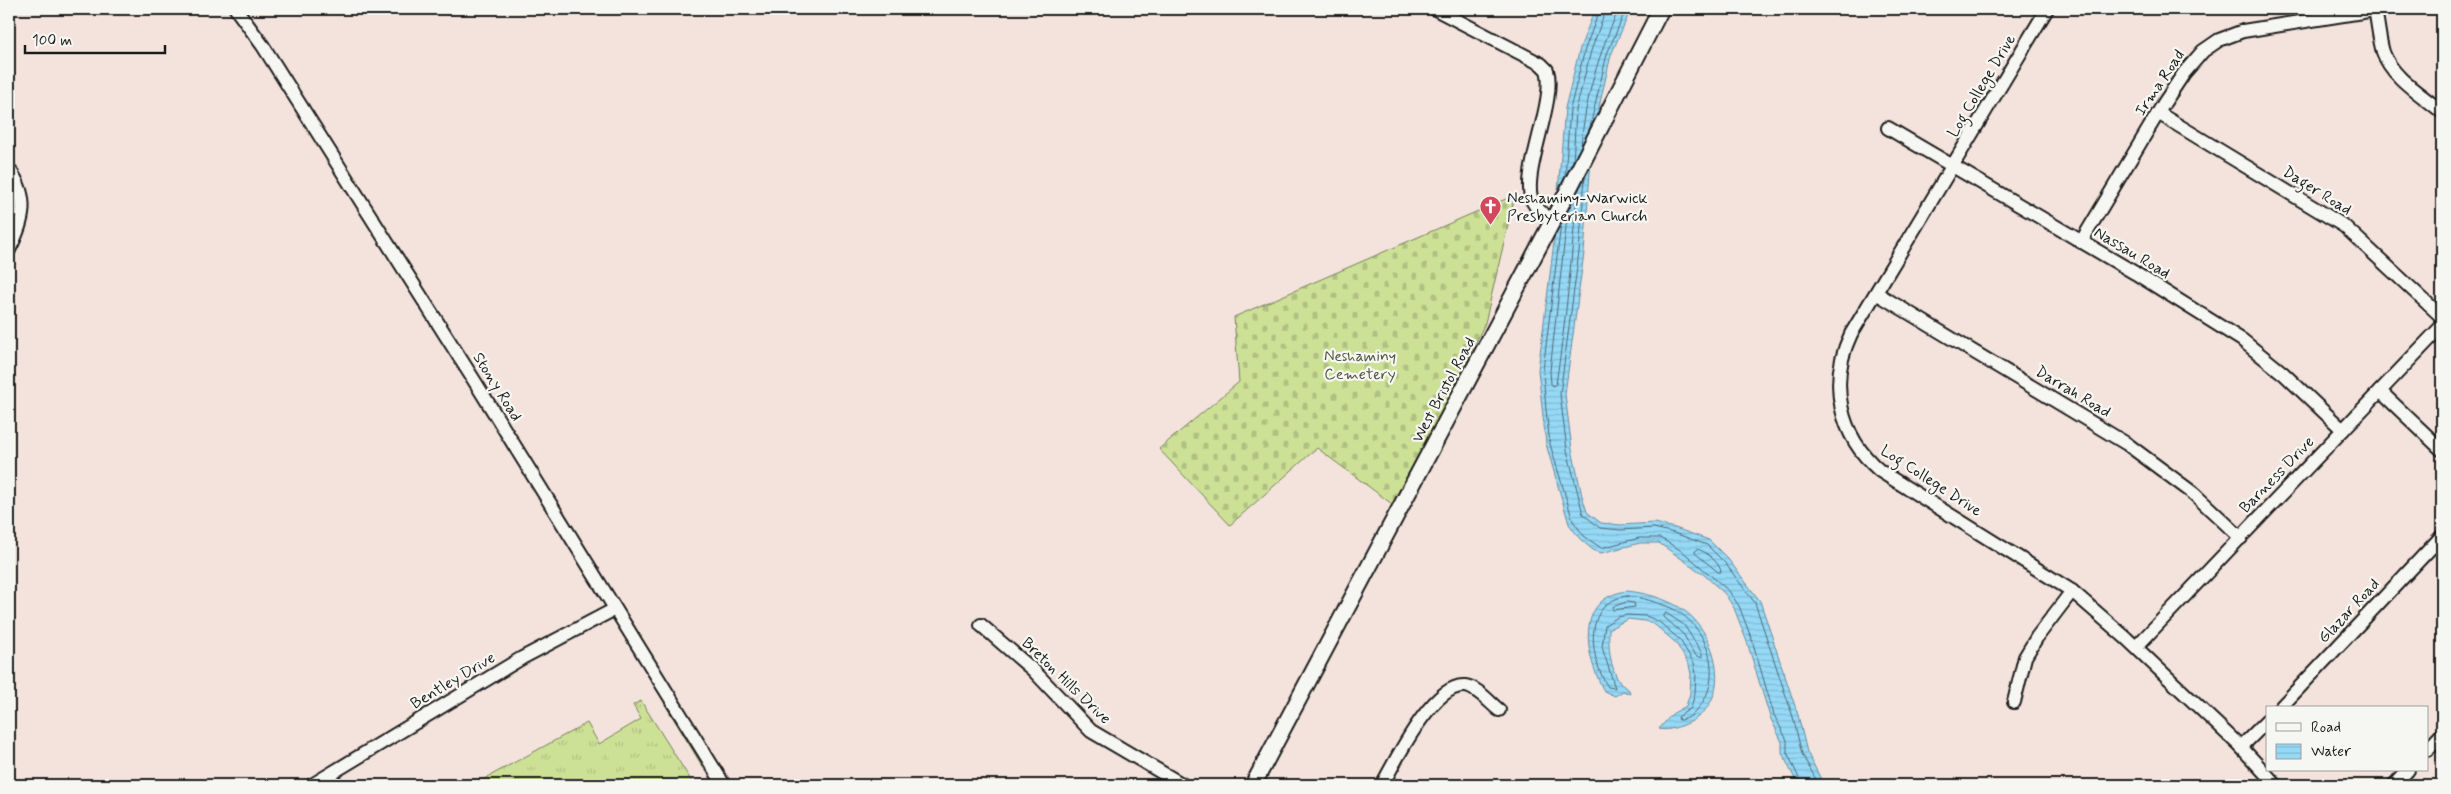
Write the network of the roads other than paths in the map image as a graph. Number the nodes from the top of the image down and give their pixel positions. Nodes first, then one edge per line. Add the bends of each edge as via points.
1 (236, 9) edge
2 (1435, 9) edge
3 (1661, 9) edge
4 (2047, 9) edge
5 (2378, 9) edge
6 (2442, 112) edge
7 (2158, 113) junction
8 (1888, 128) dead end
9 (1954, 165) junction
10 (9, 169) edge
11 (1553, 220) junction
12 (2082, 242) junction
13 (9, 250) edge
14 (1876, 293) junction
15 (2442, 317) edge
16 (2442, 326) edge
17 (2380, 391) junction
18 (2344, 430) junction
19 (2442, 450) edge
20 (2442, 536) edge
21 (2241, 538) junction
22 (2072, 591) junction
23 (615, 609) junction
24 (981, 625) dead end
25 (2136, 647) junction
26 (2014, 702) dead end
27 (2282, 706) edge
28 (1499, 710) dead end
29 (2266, 722) edge
30 (2442, 734) edge
31 (2241, 748) junction
32 (2428, 749) edge
33 (2406, 772) edge
34 (1386, 784) edge
35 (312, 785) edge
36 (724, 785) edge
37 (1183, 785) edge
38 (1253, 785) edge
39 (2276, 785) edge
40 (2394, 785) edge

1 - 23 street, Stony Road via 263,46 421,295
2 - 11 street via 1547,70 1548,88 1530,192 1538,209
3 - 11 main road, West Bristol Road
4 - 9 street, Log College Drive
5 - 6 street via 2382,47 2389,64
5 - 7 street, Irma Road via 2243,31 2219,40 2191,64
7 - 12 street, Irma Road
7 - 15 street, Dager Road via 2344,226
8 - 9 street, Nassau Road
9 - 12 street, Nassau Road
9 - 14 street, Log College Drive
10 - 13 street via 19,188 23,210 20,229
11 - 38 main road, West Bristol Road
12 - 18 street, Nassau Road via 2242,340
14 - 21 street, Darrah Road via 2134,448 2193,492
14 - 22 street, Log College Drive via 1848,341 1839,370 1840,405 1856,446 1880,471
16 - 17 street, Barness Drive
17 - 18 street, Barness Drive
17 - 19 street
18 - 21 street, Barness Drive
20 - 27 street, Glazar Road
21 - 25 street, Barness Drive
22 - 25 street, Log College Drive
22 - 26 street via 2025,657
23 - 35 street, Bentley Drive via 522,658
23 - 36 street, Stony Road
24 - 37 street, Breton Hills Drive via 1033,670 1091,732
25 - 31 street, Log College Drive
28 - 34 street via 1471,688 1450,690 1419,721
29 - 31 street
30 - 32 street
31 - 39 street, Log College Drive
33 - 40 street

